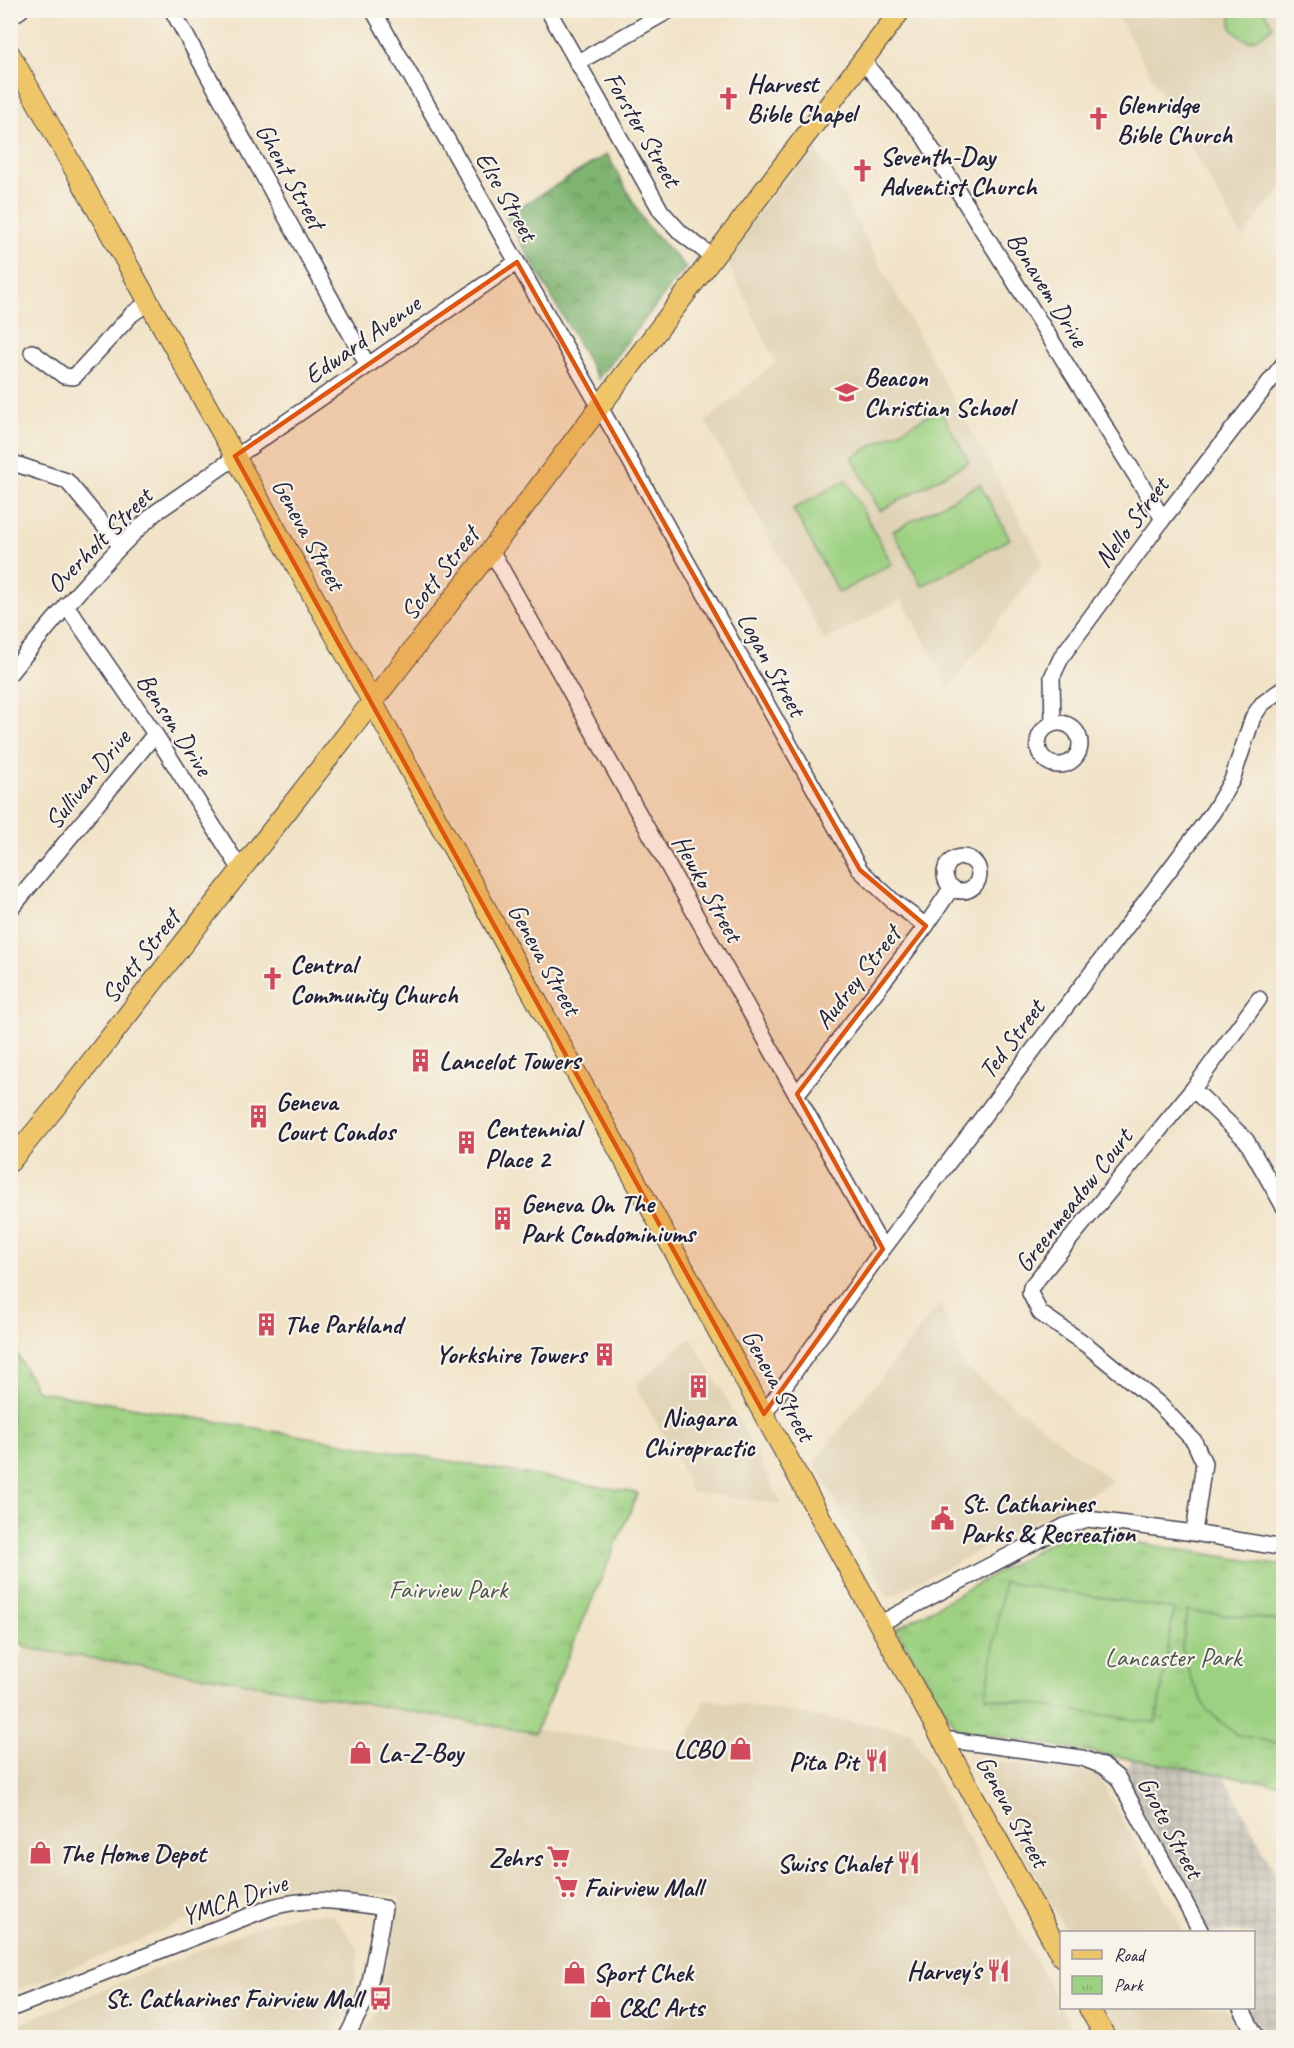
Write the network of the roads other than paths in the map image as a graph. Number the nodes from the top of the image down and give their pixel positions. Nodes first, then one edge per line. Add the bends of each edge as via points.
1 (21, 10) edge
2 (172, 10) edge
3 (373, 10) edge
4 (548, 10) edge
5 (670, 10) edge
6 (901, 10) edge
7 (10, 16) edge
8 (10, 54) edge
9 (863, 61) junction
10 (578, 63) junction
11 (713, 257) junction
12 (517, 262) junction
13 (149, 302) junction
14 (32, 352) dead end
15 (1284, 363) edge
16 (367, 364) junction
17 (599, 406) junction
18 (235, 456) junction
19 (10, 462) edge
20 (1163, 519) junction
21 (120, 545) junction
22 (491, 550) junction
23 (66, 605) junction
24 (10, 673) edge
25 (1284, 688) edge
26 (373, 703) junction
27 (1053, 724) dead end
28 (155, 734) junction
29 (241, 870) junction
30 (952, 887) dead end
31 (10, 910) edge
32 (926, 926) junction
33 (1259, 999) dead end
34 (1192, 1089) junction
35 (797, 1094) junction
36 (10, 1162) edge
37 (1284, 1206) edge
38 (883, 1249) junction
39 (764, 1414) junction
40 (1194, 1533) junction
41 (1284, 1548) edge
42 (879, 1624) junction
43 (943, 1739) junction
44 (1200, 1931) edge
45 (1060, 1953) edge
46 (10, 2009) edge
47 (1090, 2009) edge
48 (1242, 2009) edge
49 (346, 2037) edge
50 (1106, 2037) edge
51 (1257, 2037) edge

1 - 7 street
2 - 16 street, Ghent Street
3 - 12 street, Else Street
4 - 10 street, Forster Street
5 - 10 street
6 - 9 main road, Scott Street
8 - 13 main road, Geneva Street
9 - 11 main road, Scott Street
9 - 20 street, Bonavem Drive via 923,135
10 - 11 street, Forster Street via 661,211 681,233
11 - 17 main road, Scott Street
12 - 16 street, Edward Avenue
12 - 17 street, Else Street
13 - 14 street via 132,314 74,377 64,376
13 - 18 main road, Geneva Street
15 - 20 street, Nello Street
16 - 18 street, Edward Avenue
17 - 22 main road, Scott Street
17 - 32 street, Logan Street via 860,870
18 - 21 street, Overholt Street via 155,513
18 - 26 main road, Geneva Street
19 - 21 street via 67,481
20 - 27 street, Nello Street via 1062,656 1052,677
21 - 23 street, Overholt Street
22 - 26 main road, Scott Street
22 - 35 street, Hewko Street
23 - 24 street, Overholt Street
23 - 28 street, Benson Drive
25 - 38 street, Ted Street via 1262,704 1254,717 1232,780 1213,812
26 - 29 main road, Scott Street
26 - 39 main road, Geneva Street
28 - 29 street, Benson Drive
28 - 31 street, Sullivan Drive
29 - 36 main road, Scott Street
30 - 32 street, Audrey Street
32 - 35 street, Audrey Street
33 - 34 street, Greenmeadow Court
34 - 37 street via 1246,1140
34 - 40 street, Greenmeadow Court via 1030,1293 1040,1313 1159,1404 1194,1441 1204,1463
35 - 38 street, Hewko Street
38 - 39 street, Ted Street
39 - 42 main road, Geneva Street
40 - 41 street
40 - 42 street via 1088,1519 1065,1526
42 - 43 main road, Geneva Street
43 - 44 street, Grote Street via 1082,1758 1102,1766 1118,1778
43 - 45 main road, Geneva Street
46 - 49 street, YMCA Drive via 272,1907 322,1899 384,1908 369,1987
47 - 50 main road
48 - 51 street

